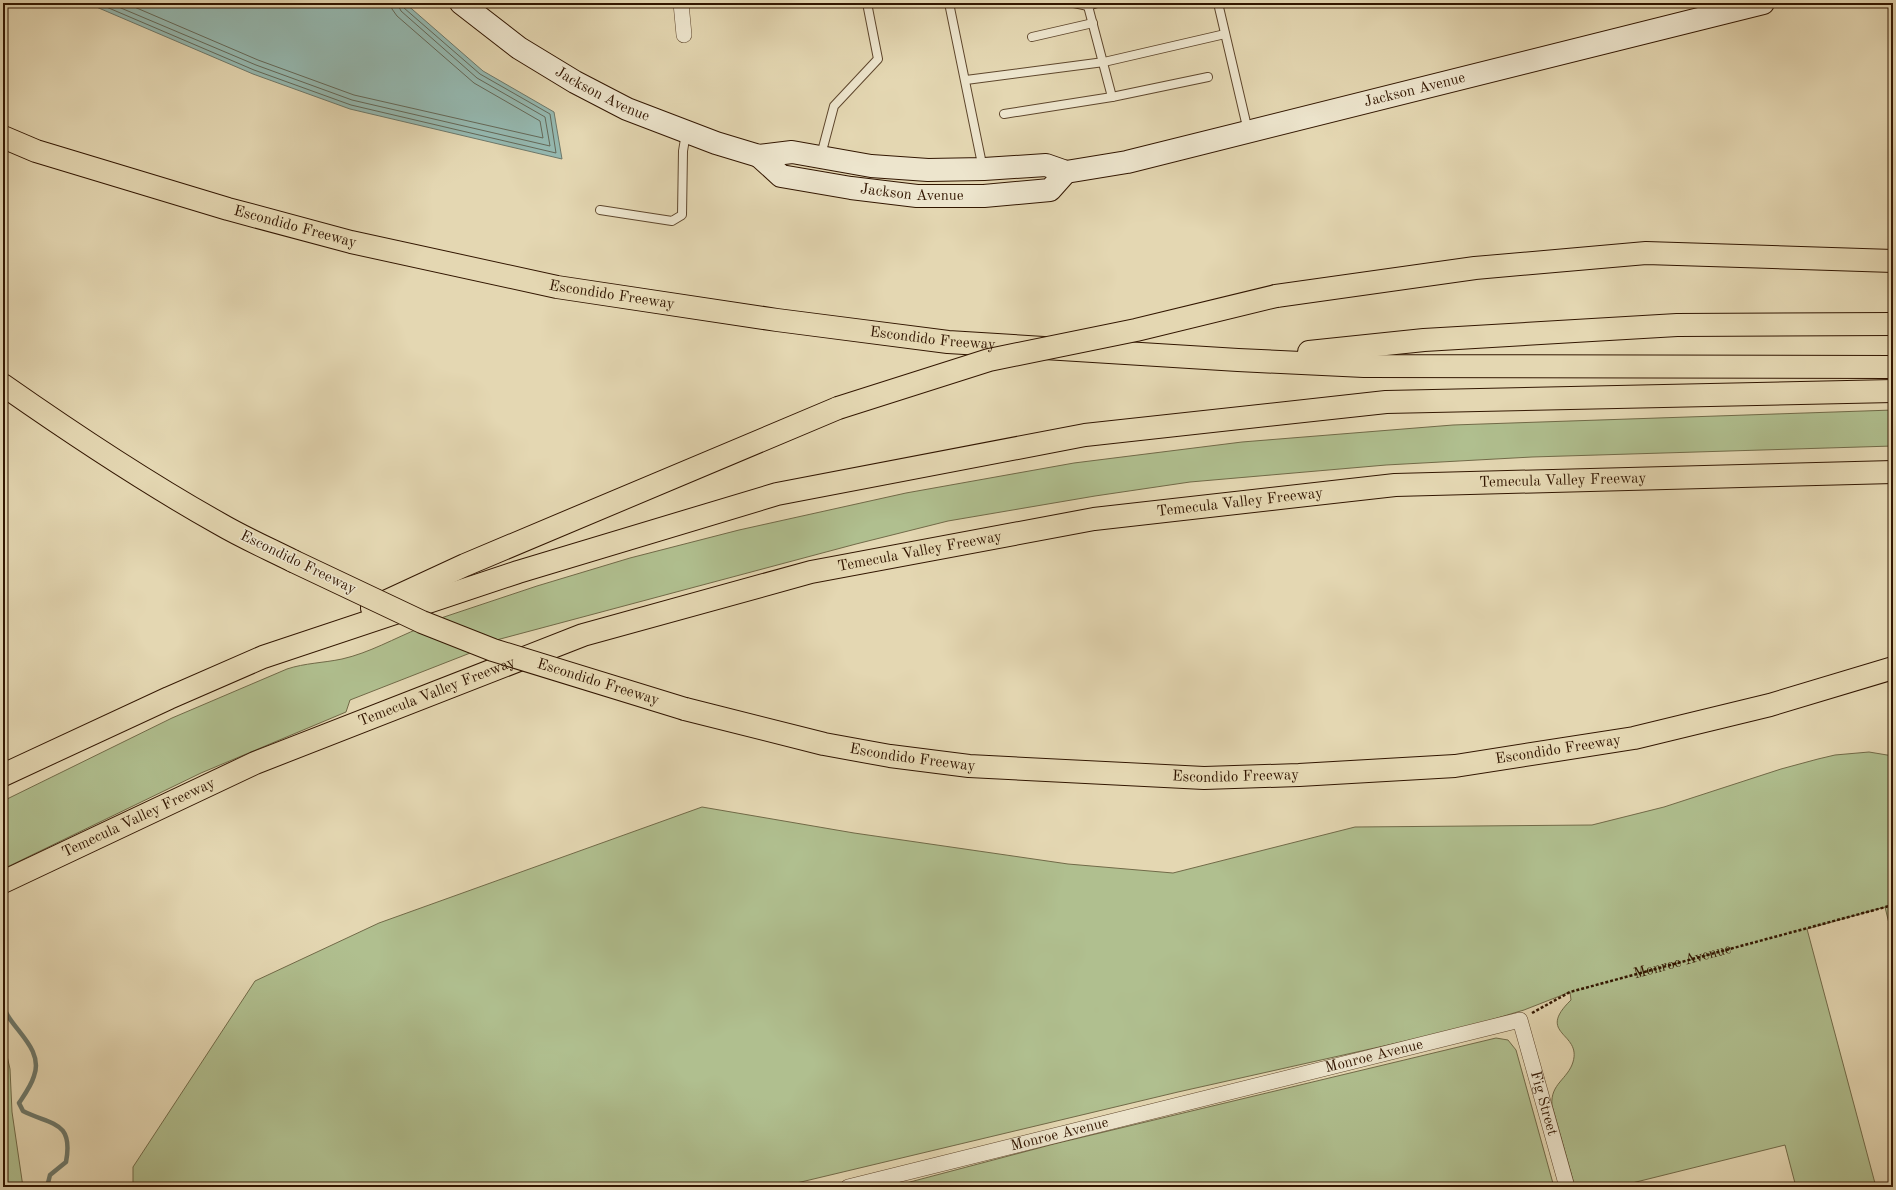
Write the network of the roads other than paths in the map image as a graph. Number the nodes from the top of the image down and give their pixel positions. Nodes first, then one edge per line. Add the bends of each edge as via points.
1 (460, 3) edge
2 (681, 3) edge
3 (867, 3) edge
4 (949, 3) edge
5 (1074, 3) edge
6 (1097, 3) edge
7 (1218, 3) edge
8 (1763, 3) edge
9 (1088, 6) junction
10 (1093, 23) junction
11 (1225, 34) junction
12 (684, 35) dead end
13 (1032, 37) dead end
14 (1104, 62) junction
15 (1208, 77) dead end
16 (966, 80) junction
17 (1112, 97) junction
18 (1004, 114) dead end
19 (3, 132) edge
20 (686, 132) junction
21 (1248, 132) junction
22 (3, 137) edge
23 (36, 151) junction
24 (759, 156) junction
25 (820, 158) junction
26 (984, 169) junction
27 (1066, 172) junction
28 (820, 183) junction
29 (600, 210) dead end
30 (1893, 261) edge
31 (1893, 324) edge
32 (1238, 360) junction
33 (1893, 367) edge
34 (3, 385) edge
35 (1893, 391) edge
36 (1893, 472) edge
37 (263, 657) junction
38 (1893, 668) edge
39 (3, 776) edge
40 (3, 882) edge
41 (1520, 1020) joint
42 (848, 1187) edge
43 (1567, 1187) edge

1 - 20 main road, Jackson Avenue via 519,48 575,82 627,109
2 - 12 street
3 - 25 lane via 878,59 834,106
4 - 16 lane
5 - 9 lane
6 - 9 lane
7 - 11 lane
8 - 21 main road, Jackson Avenue
9 - 10 lane
10 - 13 lane
10 - 14 lane
11 - 14 lane
11 - 21 lane
14 - 16 lane
14 - 17 lane
15 - 17 lane
16 - 26 lane
17 - 18 lane
19 - 23 highway
20 - 24 main road, Jackson Avenue
20 - 29 lane via 683,151 682,215 672,221
21 - 27 main road, Jackson Avenue via 1127,162
22 - 23 highway, Escondido Freeway
23 - 32 highway, Escondido Freeway via 228,209 351,242 557,287 777,320 948,342
24 - 25 main road, Jackson Avenue via 792,152
24 - 28 main road, Jackson Avenue via 781,176
25 - 26 main road, Jackson Avenue via 921,170
26 - 27 main road, Jackson Avenue via 1046,165
26 - 28 main road via 974,180 962,183 870,179 844,175
27 - 28 main road, Jackson Avenue via 1050,190 984,196 917,196
30 - 37 highway, bridge via 1646,253 1474,268 1276,296 1136,330 989,360 838,408 465,565
31 - 32 highway via 1677,325 1424,340
32 - 33 highway via 1372,366
34 - 38 highway, Escondido Freeway, bridge via 59,424 221,525 422,622 493,650 685,709 824,744 890,756 969,766 1196,777 1300,775 1455,766 1634,738 1770,705
35 - 37 highway via 1386,402 1085,435 776,494 518,572
36 - 40 highway, Temecula Valley Freeway via 1395,485 1094,519 811,572 569,641 255,763
37 - 39 highway
41 - 42 street, Monroe Avenue
41 - 43 street, Fig Street

